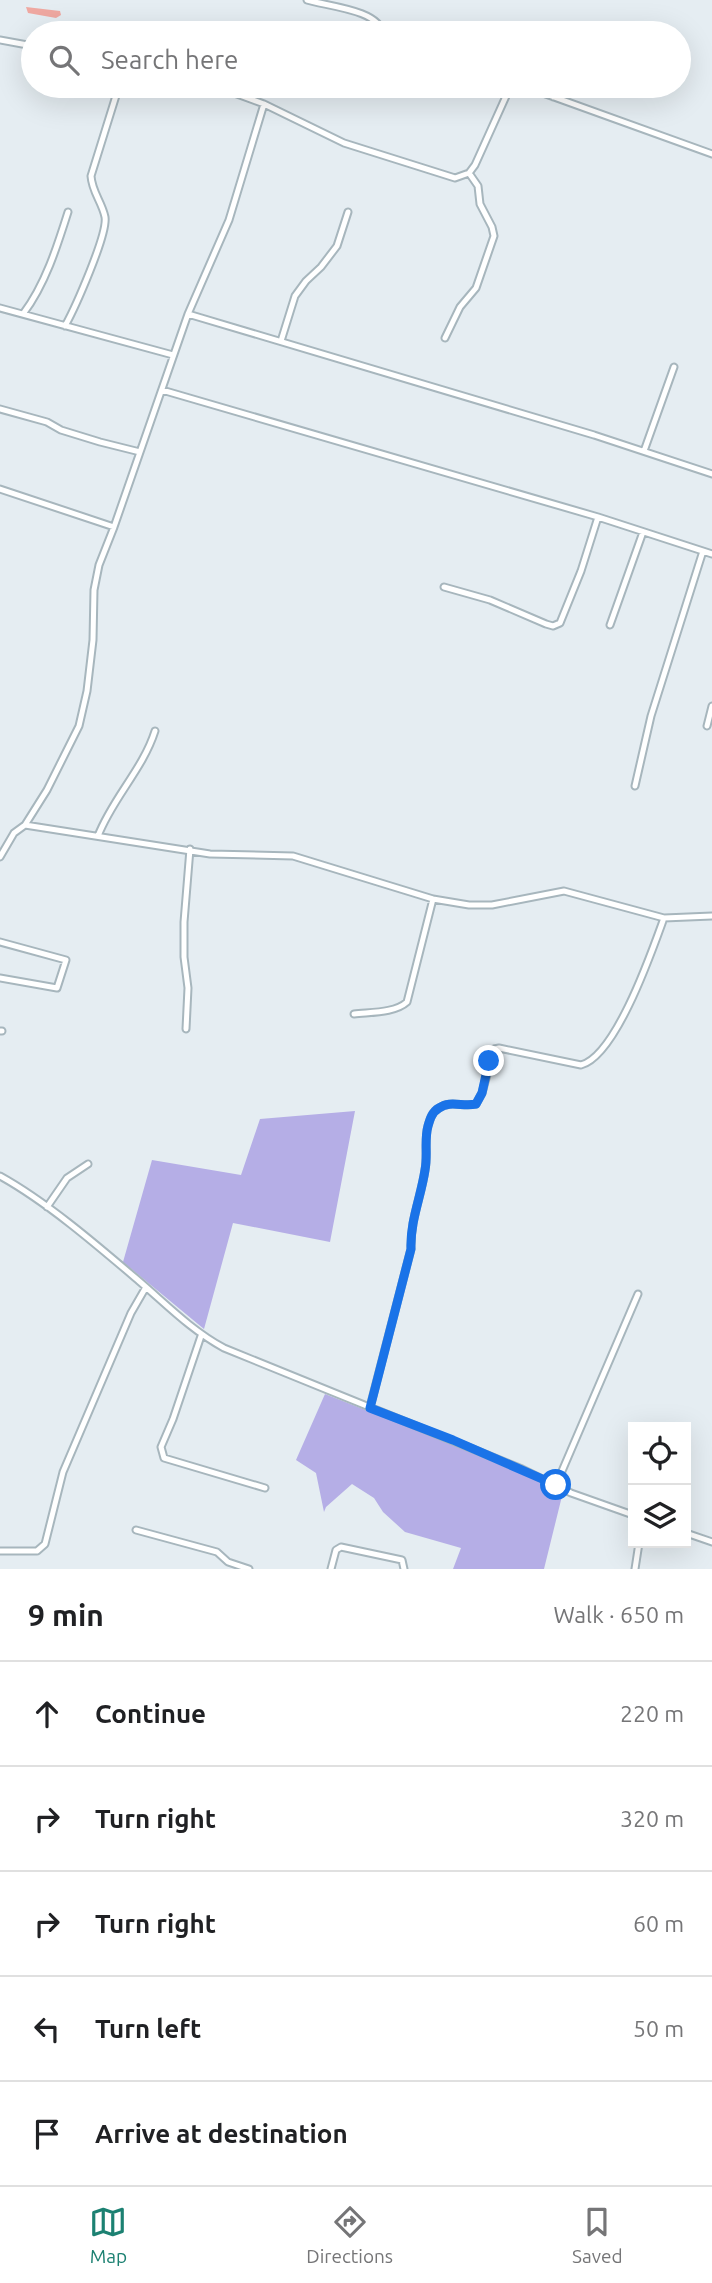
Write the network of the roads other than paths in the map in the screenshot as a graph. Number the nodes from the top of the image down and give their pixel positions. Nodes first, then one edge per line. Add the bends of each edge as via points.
1 (307, 0) edge
2 (377, 21) edge
3 (0, 40) edge
4 (21, 44) edge
5 (115, 98) edge
6 (248, 98) edge
7 (505, 98) edge
8 (556, 98) edge
9 (264, 104) junction
10 (712, 154) edge
11 (469, 173) junction
12 (68, 212) dead end
13 (348, 212) dead end
14 (0, 308) edge
15 (23, 314) junction
16 (188, 314) junction
17 (65, 326) junction
18 (445, 338) dead end
19 (281, 341) junction
20 (173, 355) junction
21 (674, 367) dead end
22 (162, 390) junction
23 (0, 408) edge
24 (644, 451) junction
25 (140, 452) junction
26 (712, 474) edge
27 (0, 489) edge
28 (598, 517) junction
29 (114, 527) junction
30 (643, 532) junction
31 (703, 551) junction
32 (712, 554) edge
33 (444, 587) dead end
34 (610, 625) dead end
35 (712, 706) edge
36 (707, 726) dead end
37 (155, 731) dead end
38 (635, 786) dead end
39 (25, 825) junction
40 (98, 836) junction
41 (190, 849) junction
42 (0, 857) edge
43 (433, 899) junction
44 (712, 916) edge
45 (664, 918) junction
46 (0, 942) edge
47 (0, 978) edge
48 (354, 1014) dead end
49 (186, 1029) dead end
50 (88, 1164) dead end
51 (0, 1176) edge
52 (47, 1207) junction
53 (146, 1287) junction
54 (638, 1294) dead end
55 (201, 1336) junction
56 (370, 1408) junction
57 (556, 1485) junction
58 (265, 1488) dead end
59 (628, 1513) edge
60 (136, 1530) dead end
61 (691, 1535) edge
62 (712, 1542) edge
63 (638, 1548) edge
64 (0, 1551) edge
65 (249, 1569) edge
66 (331, 1569) edge
67 (404, 1569) edge
68 (635, 1569) edge

1 - 2 street
3 - 4 street
5 - 17 street via 91,176 105,228 77,306
6 - 9 street
7 - 11 street
8 - 10 street
9 - 11 street via 344,143 455,178
9 - 16 street via 229,220
11 - 18 street via 478,186 480,204 494,236 476,288 460,307
12 - 15 street via 34,300
13 - 19 street via 337,246 296,296
14 - 15 street
15 - 17 street
16 - 19 street
16 - 20 street
17 - 20 street
19 - 24 street
20 - 22 street
21 - 24 street
22 - 25 street
22 - 28 street
23 - 25 street
24 - 26 street
25 - 29 street
27 - 29 street
28 - 30 street
28 - 33 street via 560,623 546,624 491,600
29 - 39 street via 94,590 85,707 47,790
30 - 31 street
30 - 34 street
31 - 32 street
31 - 38 street via 651,716
35 - 36 street
37 - 40 street
39 - 40 street
39 - 42 street via 14,833
40 - 41 street
41 - 43 street via 210,854 293,856
41 - 49 street via 184,922
43 - 45 street via 492,905 564,891
43 - 48 street via 407,1002 393,1009
44 - 45 street
45 - 56 street via 625,1013 594,1058 581,1065 494,1049 476,1104 447,1104 430,1118 411,1249
46 - 47 street via 66,960 57,988
50 - 52 street via 62,1184
51 - 52 street
52 - 53 street
53 - 55 street
53 - 64 street via 62,1472 45,1544 37,1550
54 - 57 street
55 - 56 street
55 - 58 street via 161,1453 172,1461
56 - 57 street
57 - 59 street
60 - 65 street via 217,1552
61 - 62 street
63 - 68 street
66 - 67 street via 341,1547 402,1560

